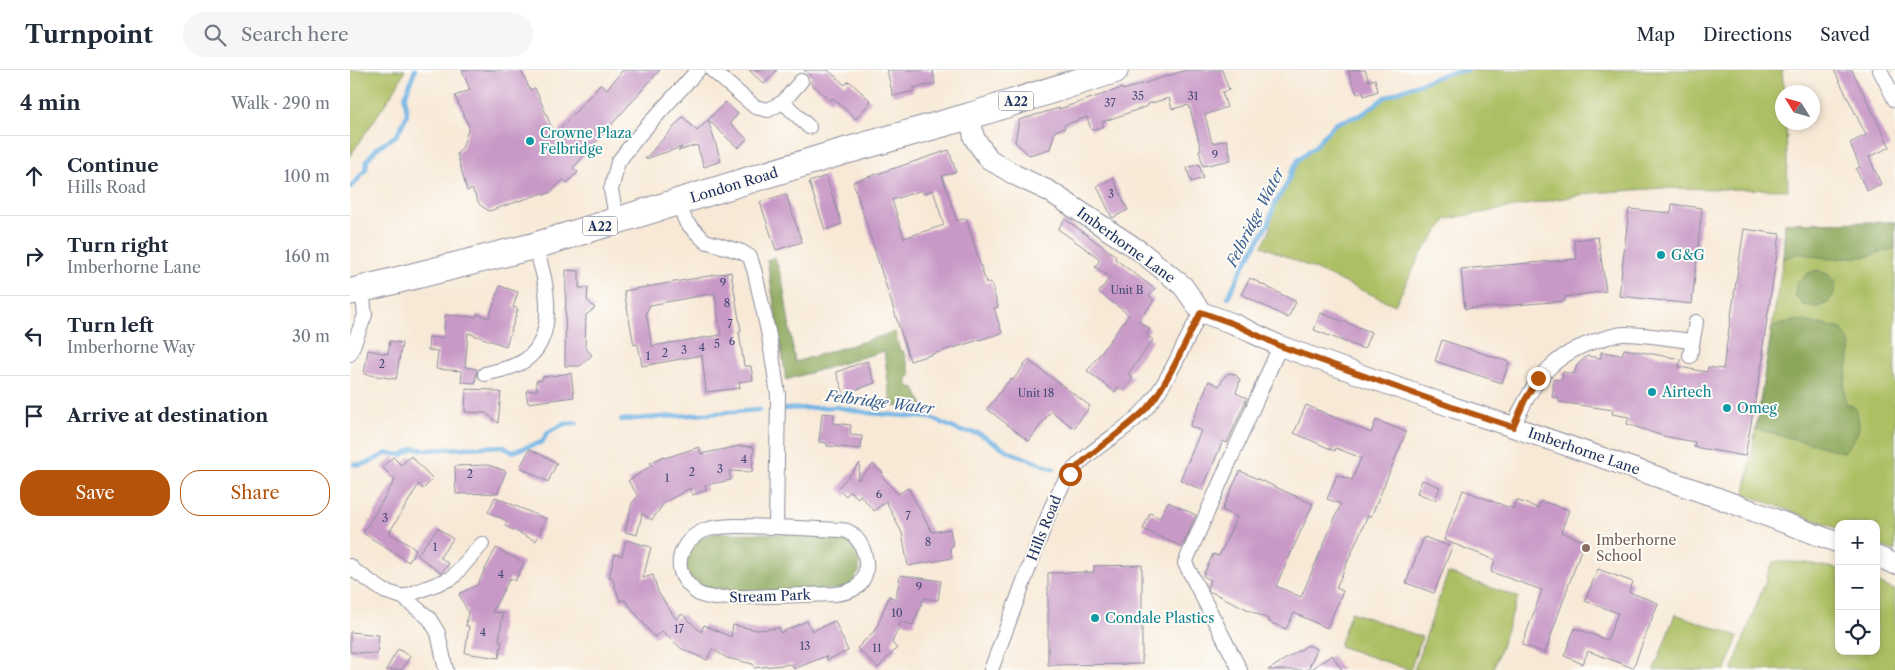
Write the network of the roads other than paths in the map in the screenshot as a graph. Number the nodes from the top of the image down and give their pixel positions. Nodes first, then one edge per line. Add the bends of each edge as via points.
1 (698, 70) edge
2 (712, 70) edge
3 (1115, 70) edge
4 (1880, 70) edge
5 (801, 81) dead end
6 (1895, 100) edge
7 (783, 102) junction
8 (970, 116) junction
9 (809, 127) dead end
10 (678, 202) junction
11 (617, 221) junction
12 (534, 246) junction
13 (356, 291) edge
14 (1201, 312) junction
15 (1696, 322) dead end
16 (1692, 342) junction
17 (1280, 346) junction
18 (350, 354) edge
19 (1690, 356) dead end
20 (485, 374) dead end
21 (1513, 427) junction
22 (776, 527) junction
23 (1835, 542) edge
24 (482, 544) dead end
25 (1880, 558) edge
26 (1895, 564) edge
27 (350, 566) edge
28 (403, 597) junction
29 (446, 670) edge
30 (991, 670) edge
31 (1240, 670) edge

1 - 11 street via 618,162 611,190
2 - 7 street via 755,107 768,110
3 - 8 highway, London Road / A22
4 - 6 street
5 - 7 street
7 - 9 street
8 - 10 highway, London Road / A22
8 - 14 street, Imberhorne Lane via 974,138 989,159 1050,191 1140,251 1183,286
10 - 11 highway, London Road / A22
10 - 22 street via 686,222 705,241 742,252 750,258 755,273 778,395
11 - 12 highway, London Road / A22
12 - 13 highway, London Road / A22
12 - 20 street via 548,296 546,322 539,344 528,358 514,366
13 - 18 street via 366,315
14 - 17 street, Imberhorne Lane
14 - 30 street, Hills Road via 1162,386 1147,407 1082,461 1060,489
15 - 16 street
16 - 19 street
16 - 21 street via 1622,334 1592,342 1562,357 1538,378
17 - 21 street, Imberhorne Lane
17 - 31 street via 1185,563
21 - 23 street, Imberhorne Lane
22 - 22 street, Stream Park via 850,532 863,549 866,560 860,585 835,594 714,598 699,594 679,569 681,552 690,538 705,530
24 - 28 street via 452,578
25 - 26 street
27 - 28 street via 384,591
28 - 29 street via 429,618 438,633

